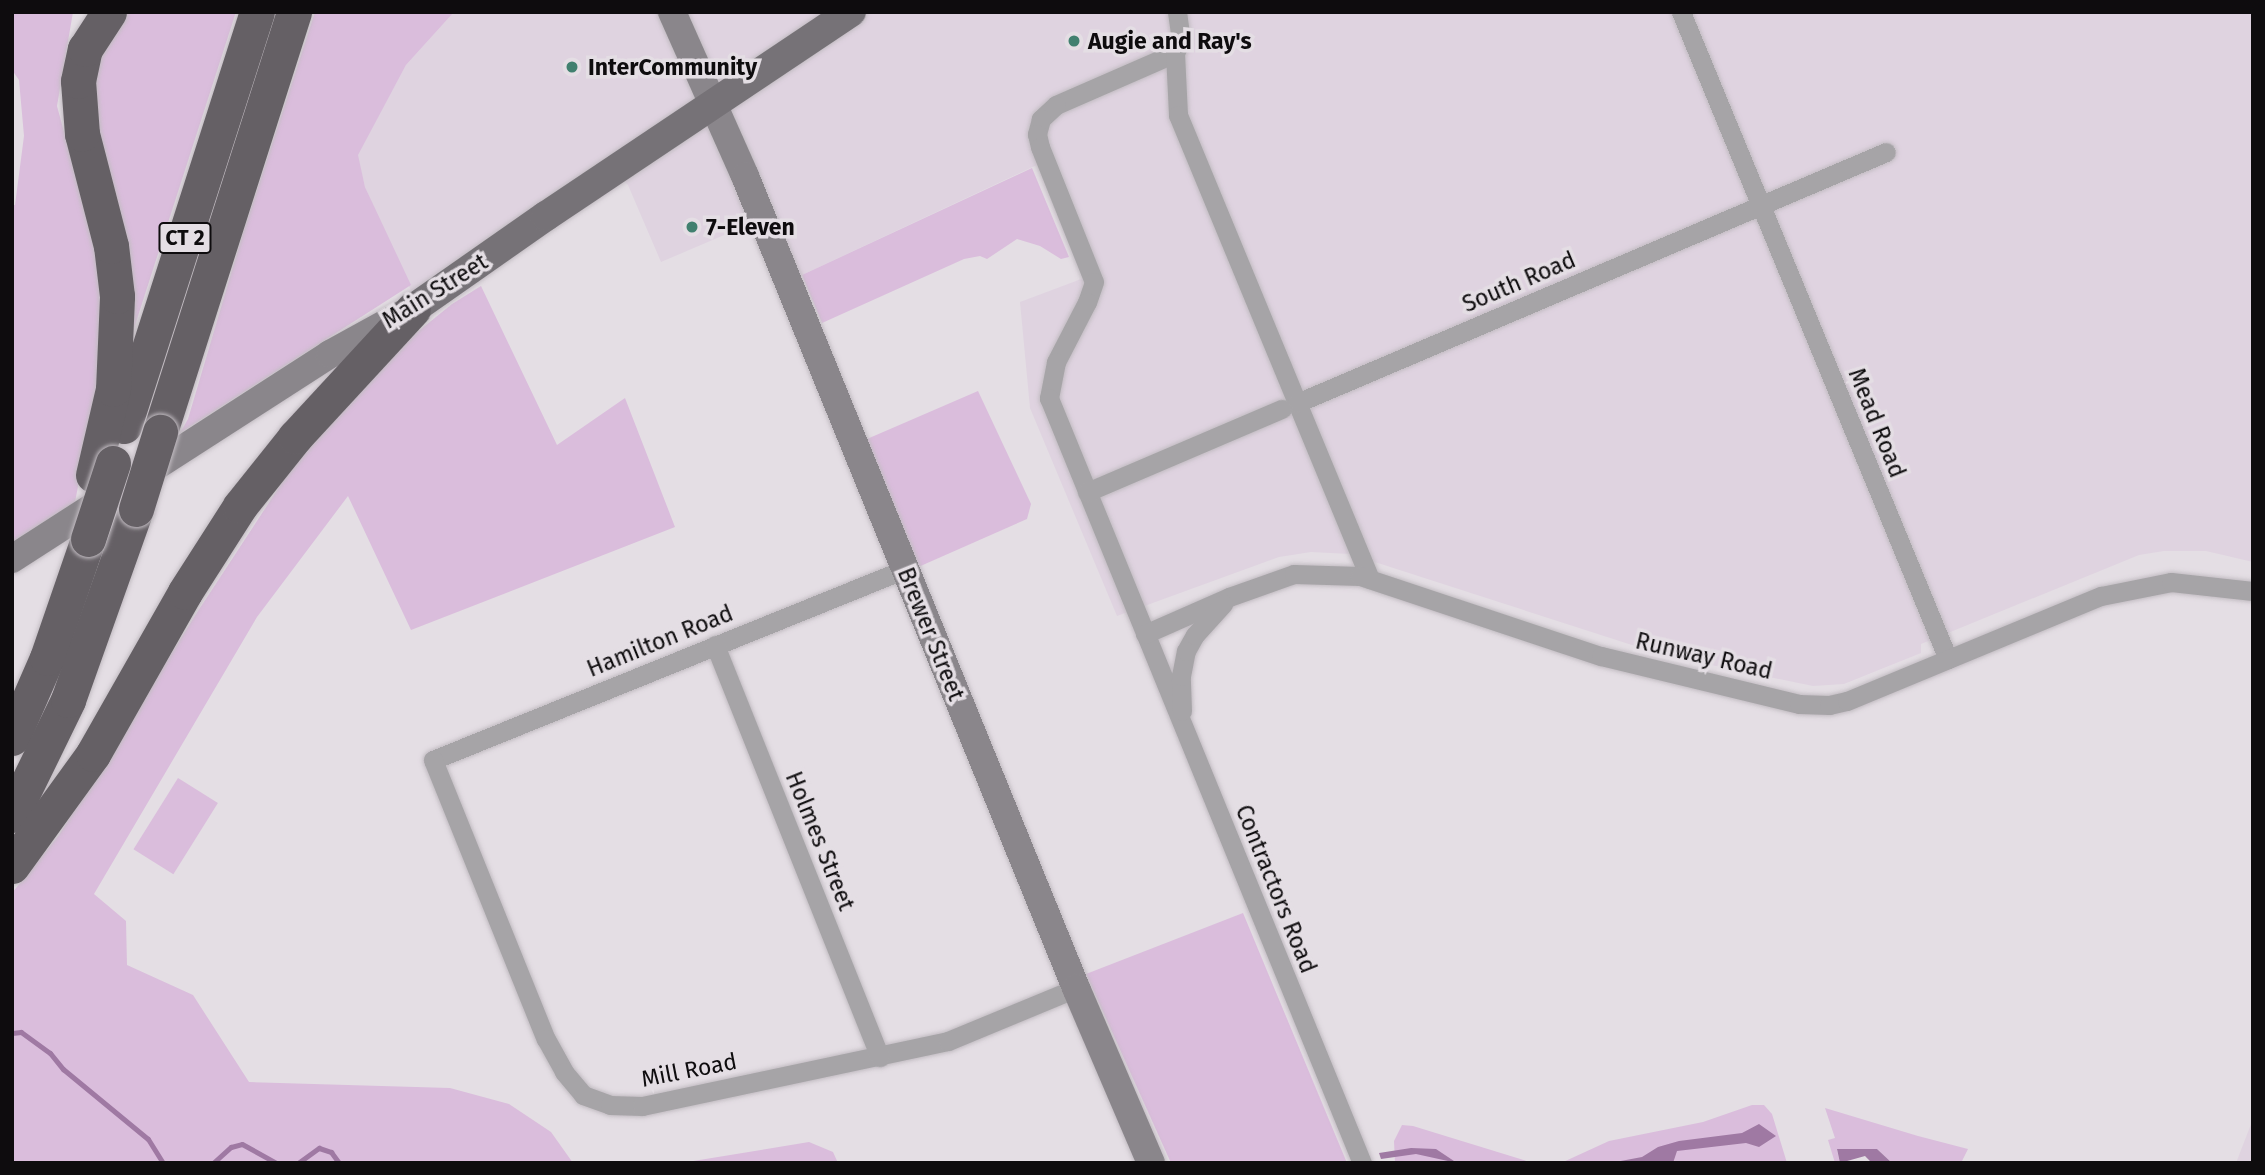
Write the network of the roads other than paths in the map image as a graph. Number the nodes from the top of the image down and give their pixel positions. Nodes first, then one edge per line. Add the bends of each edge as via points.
1 (84, 12) edge
2 (109, 12) edge
3 (257, 12) edge
4 (294, 12) edge
5 (673, 12) edge
6 (850, 12) edge
7 (1177, 12) edge
8 (1681, 12) edge
9 (85, 49) junction
10 (1175, 53) junction
11 (713, 105) junction
12 (1886, 152) dead end
13 (1760, 206) junction
14 (413, 309) junction
15 (1290, 406) junction
16 (103, 469) junction
17 (1087, 492) junction
18 (12, 559) edge
19 (905, 569) junction
20 (1370, 579) junction
21 (2253, 591) edge
22 (1229, 597) junction
23 (1145, 634) junction
24 (716, 645) junction
25 (1948, 659) junction
26 (1183, 726) junction
27 (12, 738) edge
28 (433, 760) joint
29 (12, 815) edge
30 (12, 866) edge
31 (1076, 988) junction
32 (880, 1056) junction
33 (1151, 1163) edge
34 (1363, 1163) edge

1 - 9 highway
2 - 9 highway
3 - 16 highway, CT 2
4 - 29 highway, CT 2, bridge via 136,509 72,690
5 - 11 main road, Brewer Street
6 - 11 main road, Main Street
7 - 10 street via 1181,40
8 - 13 street, Mead Road
9 - 16 highway via 78,81 78,115 111,246 117,296 113,389
10 - 15 street via 1178,115
10 - 17 street, Contractors Road via 1056,105 1041,119 1037,134 1094,282 1056,362 1049,398
11 - 14 main road, Main Street
11 - 19 main road, Brewer Street
12 - 13 street, South Road
13 - 15 street, South Road
13 - 25 street, Mead Road
14 - 18 main road, Main Street via 330,354
14 - 30 highway via 303,428 240,506 83,769
15 - 17 street, South Road
15 - 20 street
16 - 27 highway, CT 2, bridge via 47,658
17 - 23 street, Contractors Road
19 - 24 street, Hamilton Road
19 - 31 main road, Brewer Street
20 - 22 street, Runway Road via 1294,574
20 - 25 street, Runway Road via 1601,656 1799,704 1847,701
21 - 25 street, Runway Road via 2171,582 2101,596
22 - 23 street, Runway Road
22 - 26 street via 1186,651 1181,676
23 - 26 street, Contractors Road
24 - 28 street, Hamilton Road
24 - 32 street, Holmes Street
26 - 34 street, Contractors Road
28 - 32 street, Mill Road via 546,1039 583,1094 610,1105 642,1106
31 - 32 street, Mill Road via 948,1041
31 - 33 main road, Brewer Street

